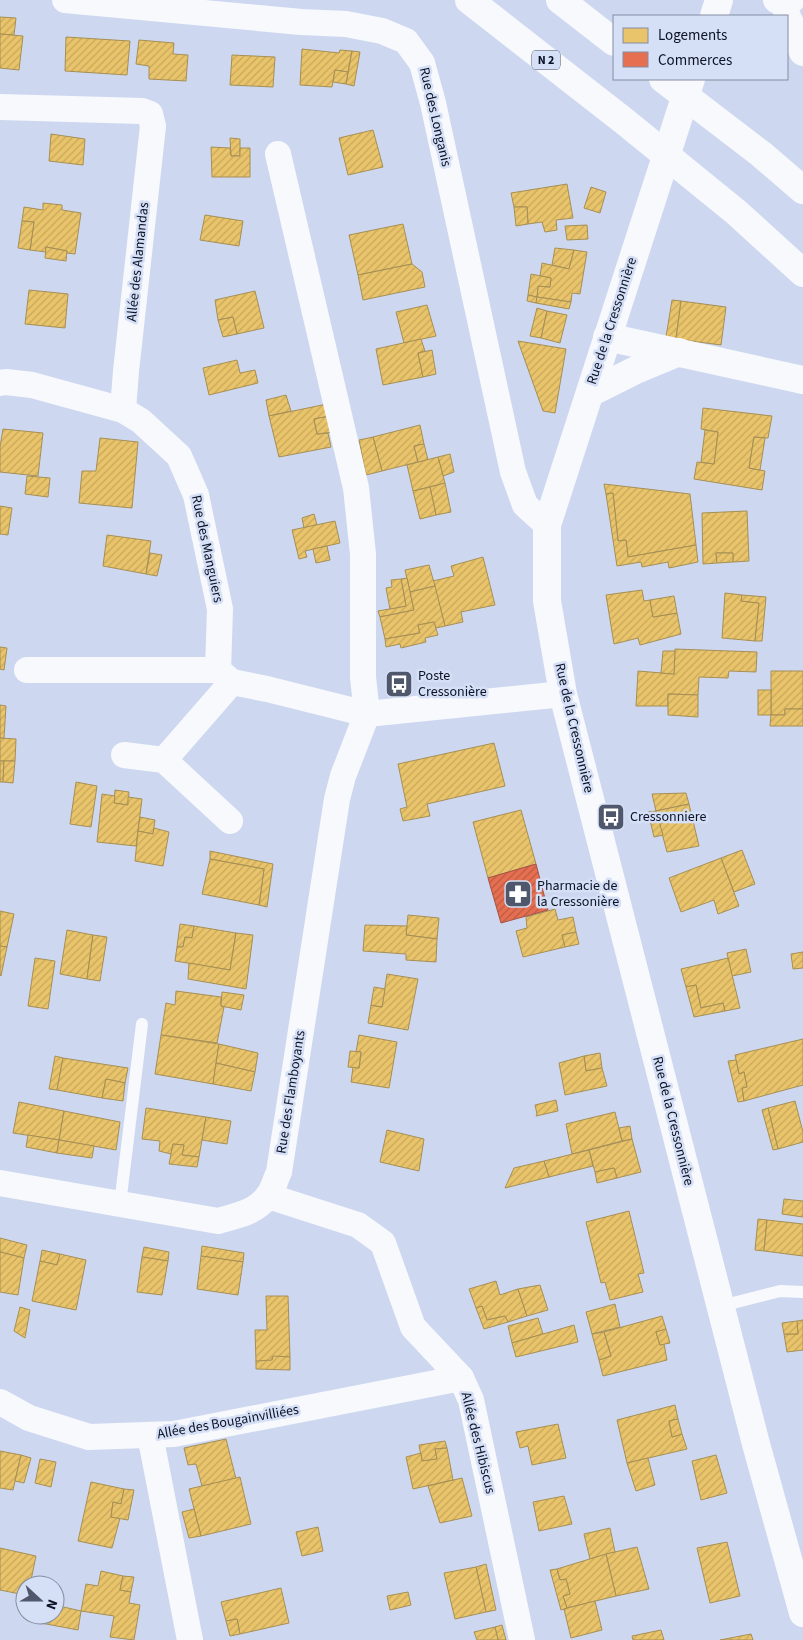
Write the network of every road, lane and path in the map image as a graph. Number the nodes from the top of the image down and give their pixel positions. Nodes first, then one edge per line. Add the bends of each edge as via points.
1 (65, 0) edge
2 (469, 0) edge
3 (560, 0) edge
4 (719, 0) edge
5 (714, 15) edge
6 (788, 16) edge
7 (613, 41) edge
8 (803, 52) edge
9 (663, 80) edge
10 (691, 80) edge
11 (0, 107) edge
12 (278, 154) dead end
13 (803, 190) edge
14 (803, 273) edge
15 (606, 337) junction
16 (679, 352) junction
17 (803, 380) edge
18 (0, 383) edge
19 (590, 393) junction
20 (123, 410) junction
21 (547, 525) junction
22 (27, 670) dead end
23 (225, 676) junction
24 (563, 694) junction
25 (367, 714) junction
26 (124, 755) dead end
27 (164, 760) junction
28 (230, 821) dead end
29 (142, 1024) dead end
30 (0, 1183) edge
31 (268, 1196) junction
32 (120, 1204) junction
33 (803, 1292) edge
34 (721, 1306) junction
35 (461, 1378) junction
36 (0, 1402) edge
37 (150, 1435) junction
38 (803, 1613) edge
39 (190, 1640) edge
40 (522, 1640) edge

1 - 21 street, Rue des Longanis via 346,24 382,30 406,41 422,62 433,103 513,472 525,505
2 - 14 main road, N 2 via 736,212
3 - 7 main road
4 - 5 main road
6 - 8 main road
9 - 13 main road
10 - 15 main road, Rue de la Cressonnière
11 - 20 street, Allée des Alamandas via 142,111 150,114 153,126
12 - 25 street via 356,488 362,554 363,677
15 - 16 main road
15 - 19 main road, Rue de la Cressonnière
16 - 17 main road
16 - 19 main road
18 - 20 street, Rue des Manguiers via 32,385
19 - 21 main road, Rue de la Cressonnière
20 - 23 street, Rue des Manguiers via 141,421 179,456 196,495 220,608
21 - 24 main road, Rue de la Cressonnière via 547,601
22 - 23 street
23 - 25 street
23 - 27 street
24 - 25 street
24 - 34 main road, Rue de la Cressonnière
25 - 31 street, Rue des Flamboyants via 337,799 279,1172
26 - 27 street
27 - 28 street
29 - 32 lane
30 - 32 street, Rue des Flamboyants
31 - 32 street, Rue des Flamboyants via 248,1212 218,1221
31 - 35 street, Allée des Hibiscus via 358,1225 383,1243 413,1327
33 - 34 lane via 780,1291
34 - 38 main road, Rue de la Cressonnière
35 - 37 street, Allée des Bougainvilliées via 174,1434
35 - 40 street, Allée des Hibiscus via 471,1400
36 - 37 street, Allée des Bougainvilliées via 29,1418 89,1437
37 - 39 street

